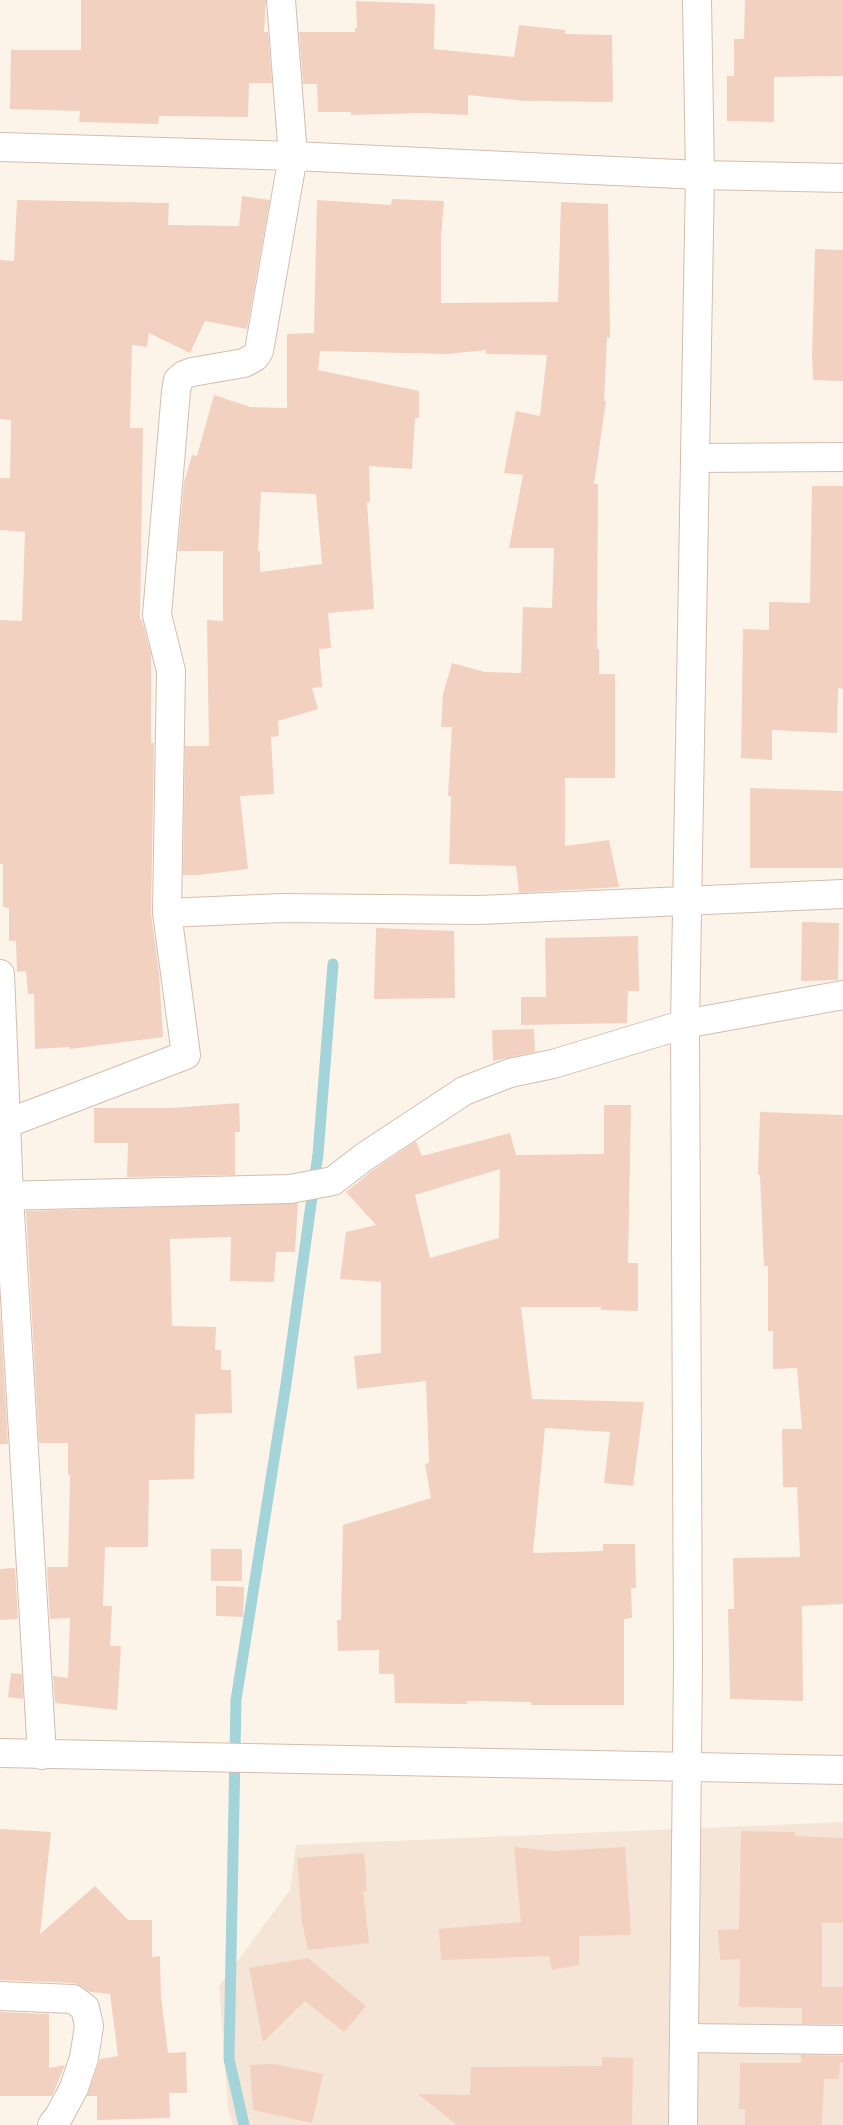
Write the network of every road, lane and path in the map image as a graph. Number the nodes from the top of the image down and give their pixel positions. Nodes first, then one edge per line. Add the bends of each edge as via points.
1 (281, 0) edge
2 (698, 0) edge
3 (0, 147) edge
4 (294, 156) junction
5 (700, 175) junction
6 (843, 178) edge
7 (843, 457) edge
8 (696, 458) junction
9 (843, 894) edge
10 (689, 900) junction
11 (167, 913) junction
12 (0, 974) edge
13 (843, 995) edge
14 (685, 1024) junction
15 (8, 1123) junction
16 (5, 1196) edge
17 (0, 1753) edge
18 (42, 1755) junction
19 (686, 1766) junction
20 (843, 1770) edge
21 (0, 1996) edge
22 (685, 2038) junction
23 (843, 2040) edge
24 (52, 2125) edge
25 (683, 2125) edge

1 - 4 street
2 - 5 street
3 - 4 street
4 - 5 street
4 - 11 street via 259,351 244,362 184,375 178,380 176,391 157,615 171,671
5 - 6 street
5 - 8 street
7 - 8 street
8 - 10 street
9 - 10 street
10 - 11 street via 479,910 282,908
10 - 14 street
11 - 15 street via 186,1055
12 - 15 street
13 - 14 street
14 - 16 street via 553,1064 510,1073 464,1091 364,1157 334,1181 290,1189
14 - 19 street
15 - 16 street
16 - 18 street
17 - 18 street
18 - 19 street
19 - 20 street
19 - 22 street
21 - 24 street via 73,1999 85,2008 89,2026 84,2058 74,2088
22 - 23 street
22 - 25 street

